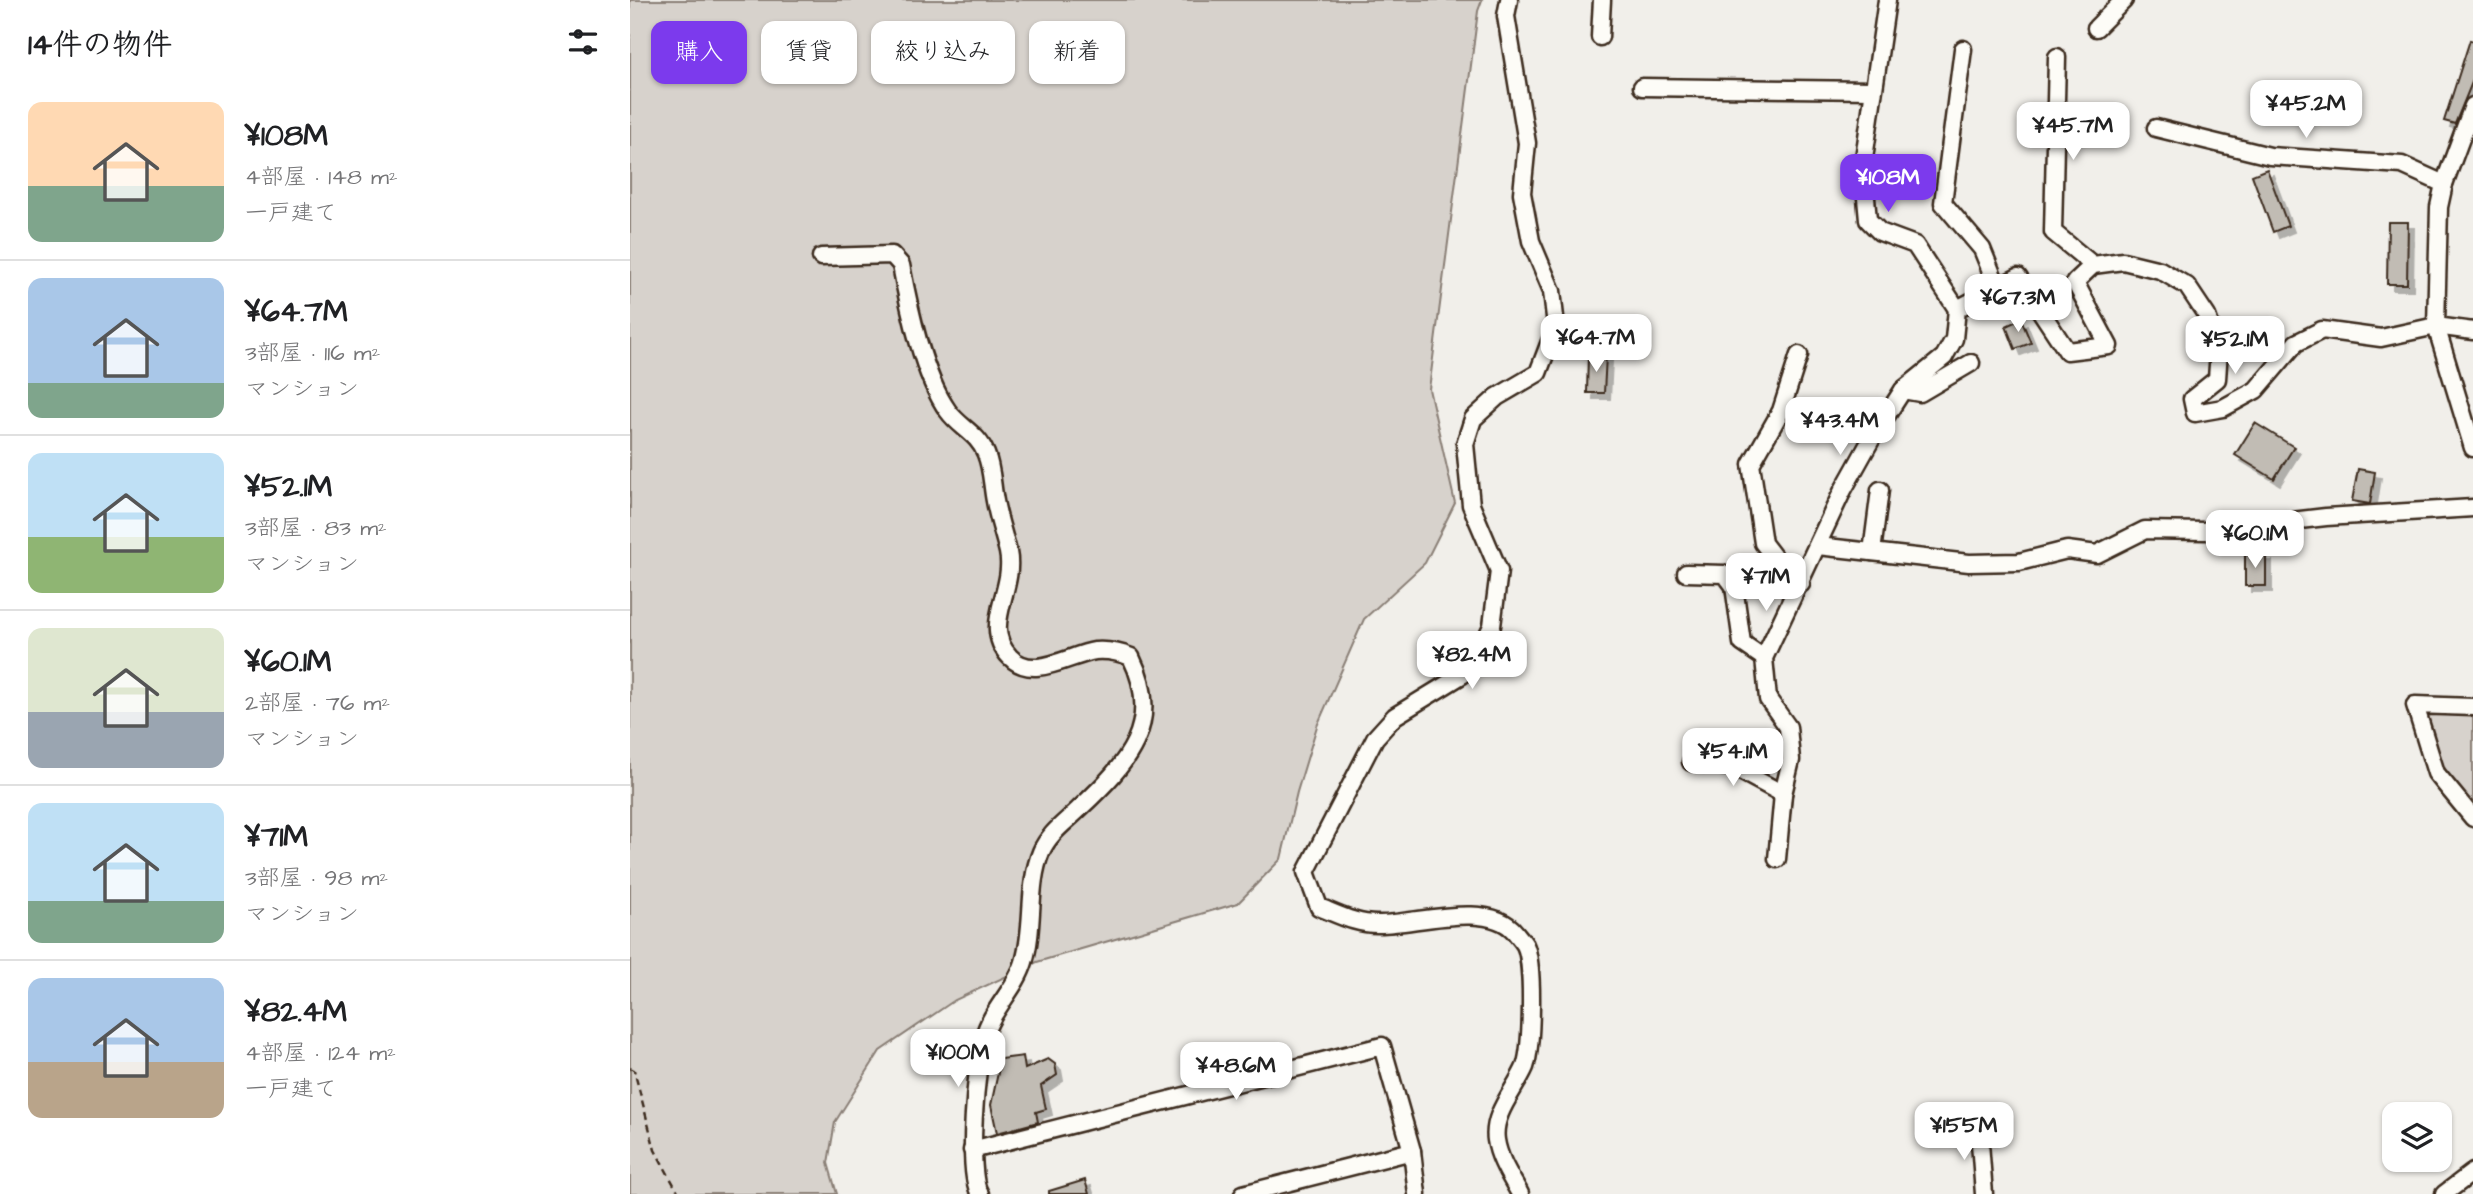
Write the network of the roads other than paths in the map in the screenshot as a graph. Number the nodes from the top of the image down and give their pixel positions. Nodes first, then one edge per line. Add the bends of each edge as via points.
1 (1509, 0) edge
2 (1602, 0) edge
3 (1887, 0) edge
4 (2124, 0) edge
5 (2096, 28) dead end
6 (1600, 37) dead end
7 (1963, 49) dead end
8 (2057, 57) dead end
9 (1642, 87) dead end
10 (1873, 90) junction
11 (2473, 106) edge
12 (2156, 128) dead end
13 (2444, 184) junction
14 (821, 257) dead end
15 (2093, 265) junction
16 (1997, 286) junction
17 (1957, 309) junction
18 (2436, 326) junction
19 (2473, 331) edge
20 (1799, 355) dead end
21 (1971, 363) dead end
22 (1903, 390) junction
23 (2473, 448) edge
24 (1880, 490) dead end
25 (2473, 508) edge
26 (1818, 546) junction
27 (1872, 552) junction
28 (1686, 573) dead end
29 (1801, 584) junction
30 (1764, 658) junction
31 (2473, 707) edge
32 (1691, 762) dead end
33 (1783, 794) junction
34 (2473, 818) edge
35 (1777, 859) dead end
36 (1979, 1130) dead end
37 (972, 1150) junction
38 (1412, 1152) junction
39 (2473, 1172) edge
40 (980, 1194) edge
41 (1243, 1194) edge
42 (1417, 1194) edge
43 (1520, 1194) edge
44 (1984, 1194) edge
45 (2444, 1194) edge

1 - 43 street via 1506,16 1527,143 1522,193 1531,241 1552,291 1556,326 1538,373 1497,397 1473,419 1465,444 1471,505 1499,571 1492,626 1475,662 1462,675 1404,710 1375,738 1306,872 1319,907 1357,923 1493,918 1512,928 1525,946 1531,983 1530,1046 1517,1084 1498,1118 1496,1139
2 - 6 street
3 - 10 street
4 - 5 street
7 - 16 street via 1943,203 1982,249
8 - 15 street via 2053,232
9 - 10 street
10 - 17 street via 1863,165 1868,220 1880,232 1915,245
11 - 13 street
12 - 13 street via 2270,156 2402,165
13 - 18 street via 2439,206
14 - 37 street via 892,255 901,265 921,351 947,410 977,436 987,456 1011,575 996,623 1000,643 1011,659 1038,667 1094,651 1115,651 1131,657 1143,693 1143,724 1134,750 1057,828 1042,851 1024,964 984,1034
15 - 16 street via 2075,282 2109,346 2067,351 2018,277
15 - 18 street via 2123,261 2160,270 2187,286 2207,316 2219,350 2217,379 2192,398 2195,412 2223,408 2256,390 2296,343 2322,330 2381,338
16 - 17 street
17 - 22 street via 1954,338 1944,357
18 - 19 street
18 - 23 street
20 - 29 street via 1781,411 1751,464 1763,542 1779,565
21 - 22 street via 1920,393
22 - 26 street via 1843,489
24 - 27 street
25 - 27 street via 2326,517 2204,531 2145,530 2097,554 2067,550 2019,562 1969,563
26 - 27 street
26 - 29 street
28 - 30 street via 1725,574 1734,586 1742,643
29 - 30 street
30 - 33 street via 1768,699 1788,727 1791,760
31 - 34 street via 2415,705 2436,773
32 - 33 street via 1733,767
33 - 35 street
36 - 44 street
37 - 38 street via 1382,1046
37 - 40 street via 975,1187
38 - 41 street
38 - 42 street
39 - 45 street

